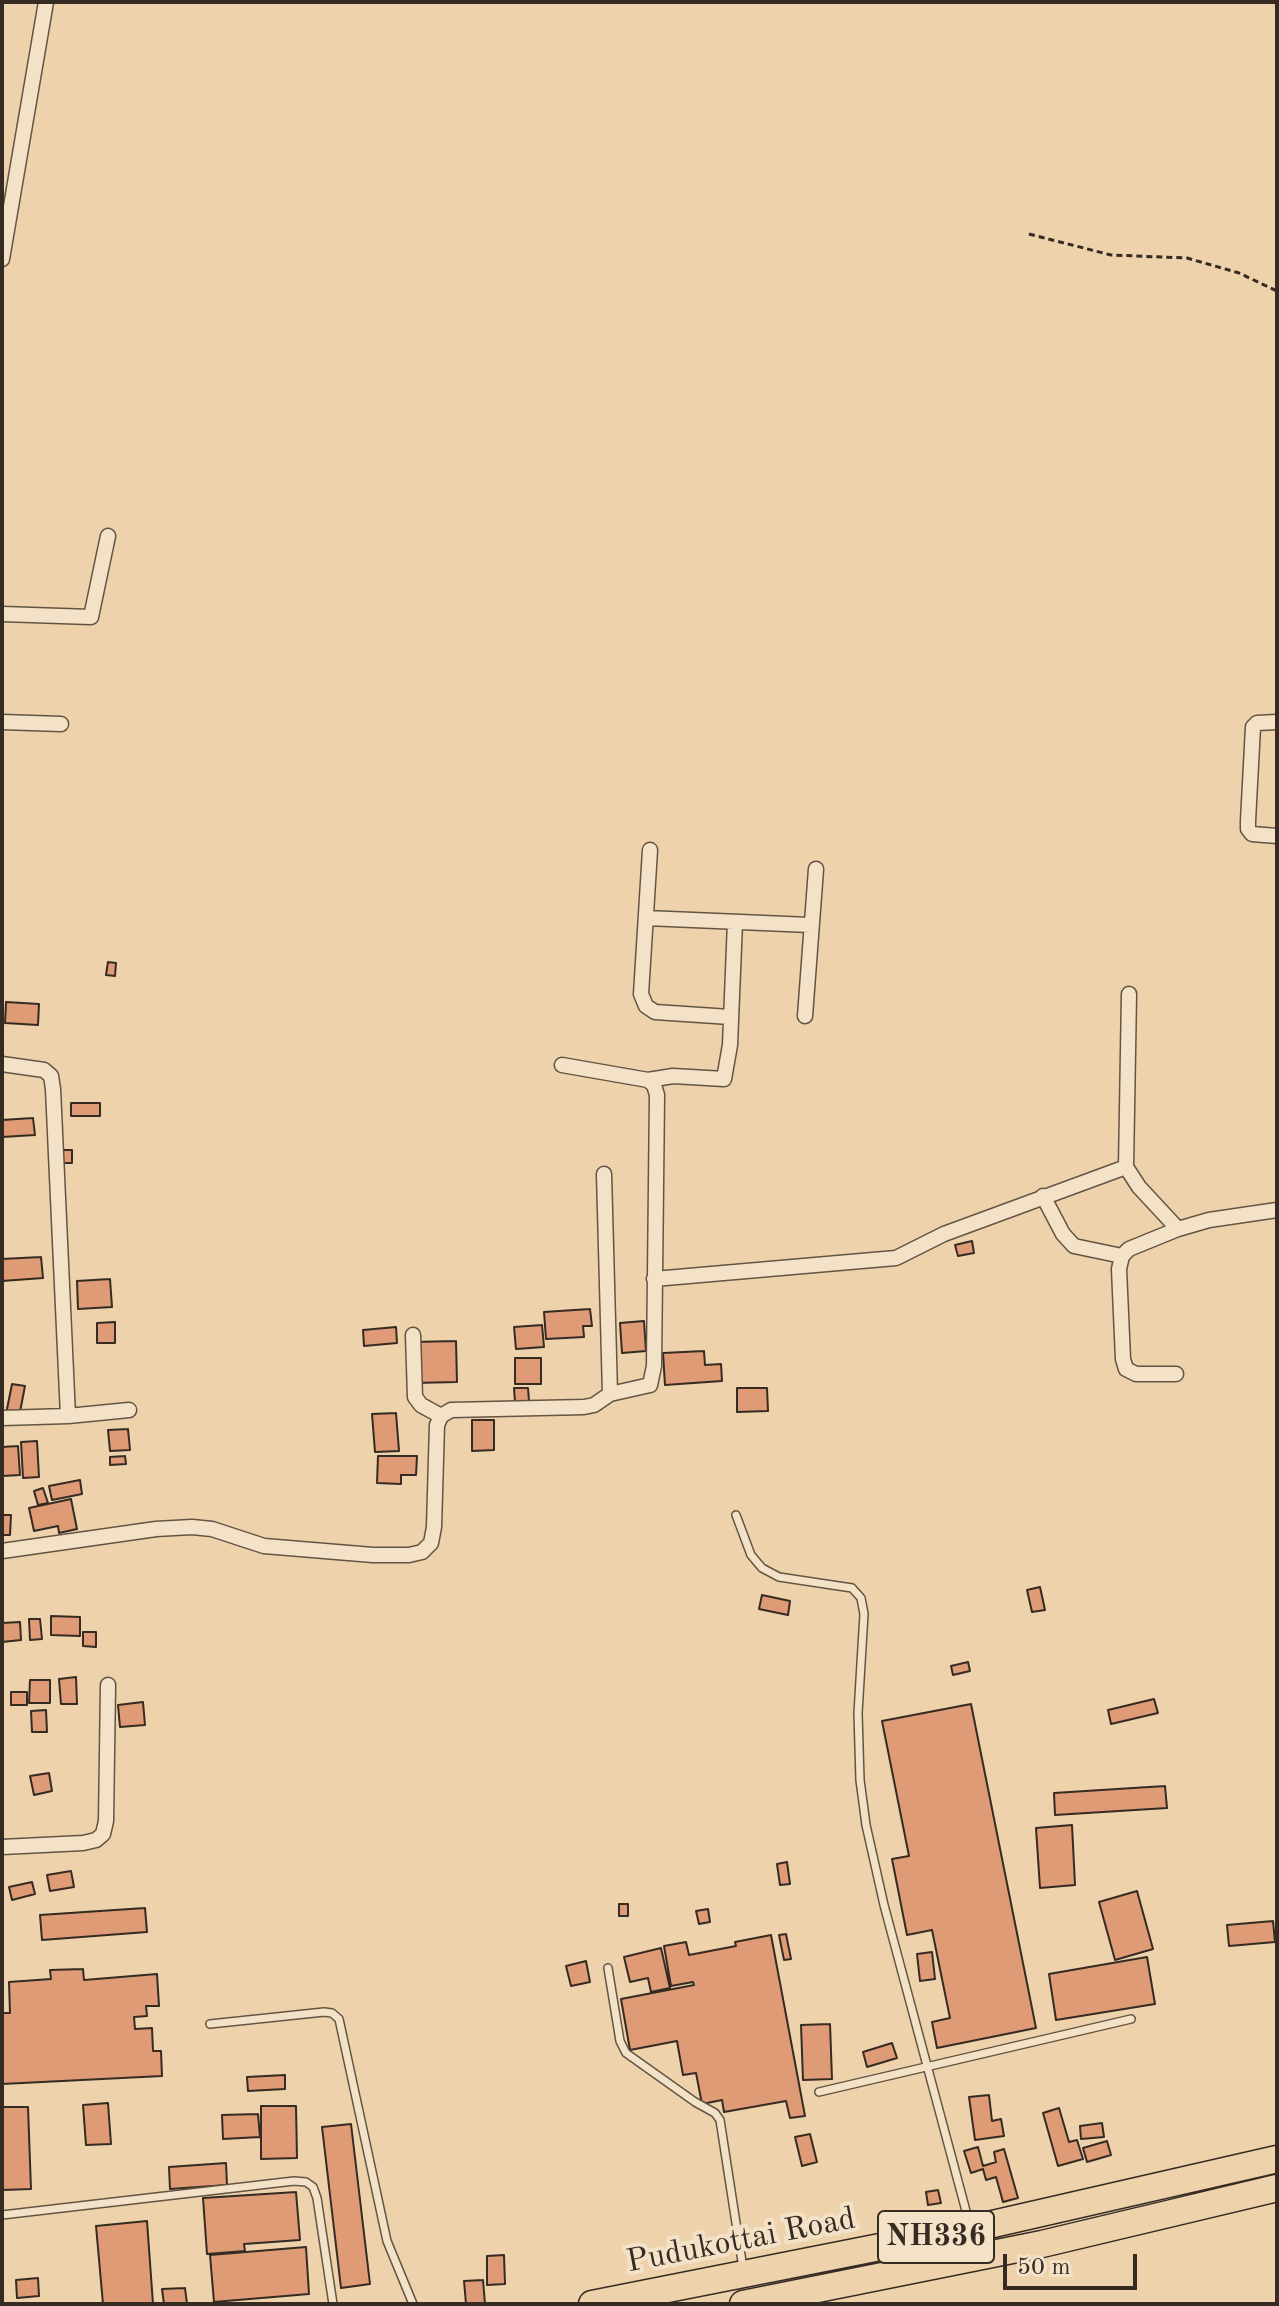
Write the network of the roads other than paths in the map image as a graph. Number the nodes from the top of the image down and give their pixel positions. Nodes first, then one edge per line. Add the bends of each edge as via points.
1 (46, 2) edge
2 (2, 259) edge
3 (108, 536) dead end
4 (2, 614) edge
5 (2, 722) edge
6 (1277, 722) edge
7 (61, 724) dead end
8 (1277, 836) edge
9 (650, 850) dead end
10 (816, 869) dead end
11 (646, 918) junction
12 (735, 922) junction
13 (810, 925) junction
14 (1129, 994) dead end
15 (805, 1016) dead end
16 (730, 1017) junction
17 (2, 1064) edge
18 (562, 1065) dead end
19 (648, 1080) junction
20 (1126, 1167) junction
21 (604, 1174) dead end
22 (1043, 1196) junction
23 (1277, 1210) edge
24 (1178, 1229) junction
25 (1122, 1256) junction
26 (654, 1279) junction
27 (413, 1335) dead end
28 (1176, 1374) dead end
29 (610, 1394) junction
30 (129, 1410) dead end
31 (68, 1416) junction
32 (441, 1416) junction
33 (2, 1418) edge
34 (736, 1515) dead end
35 (2, 1551) edge
36 (108, 1685) dead end
37 (2, 1847) edge
38 (608, 1968) dead end
39 (1131, 2019) dead end
40 (210, 2024) dead end
41 (928, 2067) junction
42 (819, 2092) dead end
43 (1277, 2159) edge
44 (1277, 2188) edge
45 (2, 2215) edge
46 (971, 2229) junction
47 (979, 2258) junction
48 (744, 2276) junction
49 (806, 2298) edge
50 (333, 2304) edge
51 (413, 2304) edge
52 (592, 2304) edge
53 (743, 2304) edge

1 - 2 street
3 - 4 street via 91,617
5 - 7 street
6 - 8 street via 1253,727 1248,829
9 - 11 street
10 - 13 street
11 - 12 street
11 - 16 street via 641,994 646,1006 655,1012
12 - 13 street
12 - 16 street
13 - 15 street
14 - 20 street
16 - 19 street via 724,1079
17 - 31 street via 44,1070 51,1076
18 - 19 street
19 - 26 street via 657,1095
20 - 22 street
20 - 24 street
21 - 29 street
22 - 25 street via 1074,1246
22 - 26 street via 896,1258
23 - 24 street
24 - 25 street
25 - 28 street via 1126,1369
26 - 29 street via 650,1385
27 - 32 street via 415,1397
29 - 32 street via 584,1407 451,1410
30 - 31 street
31 - 33 street
32 - 35 street via 434,1527 431,1543 422,1552 373,1555 264,1546 192,1527
34 - 41 lane via 751,1555 762,1568 779,1577 852,1588 861,1598 862,1795 884,1905
36 - 37 street via 103,1834 83,1843
38 - 48 lane via 626,2053 720,2120
39 - 41 lane
40 - 51 lane via 324,2012 339,2019 387,2241
41 - 42 lane
41 - 46 lane
43 - 46 highway, Pudukottai Road / NH336
44 - 47 highway, Pudukottai Road / NH336
45 - 50 lane via 306,2182 317,2198
46 - 47 lane
46 - 48 highway, Pudukottai Road / NH336
47 - 49 highway, Pudukottai Road / NH336
48 - 52 highway, Pudukottai Road / NH336
49 - 53 highway, Pudukottai Road / NH336

